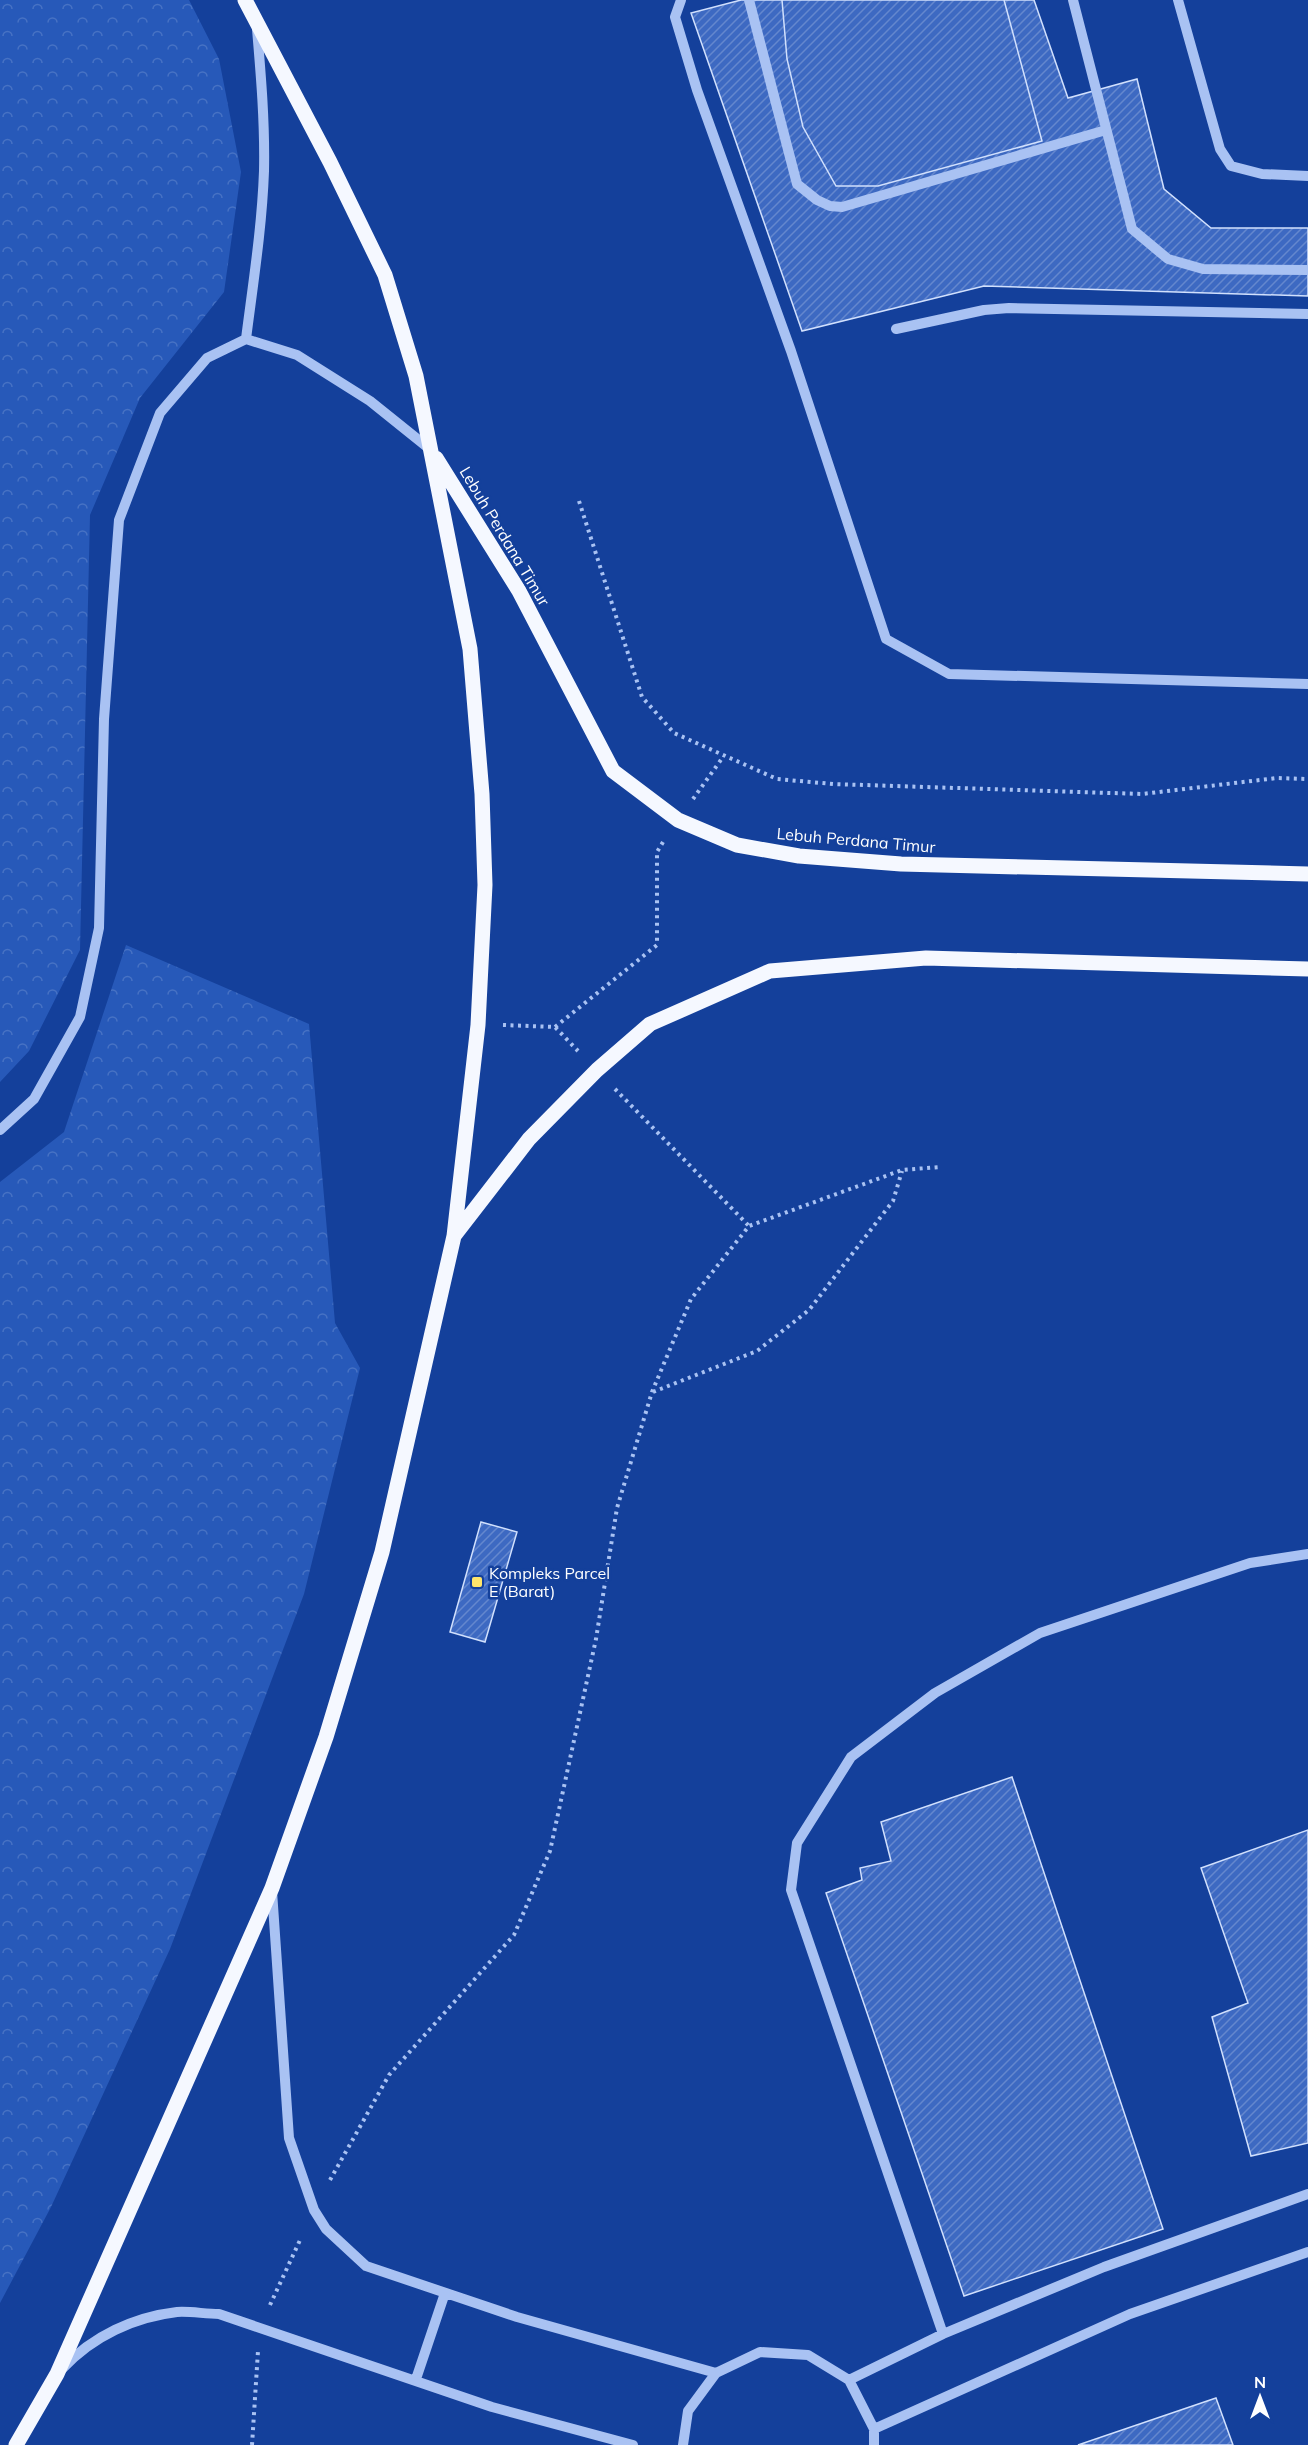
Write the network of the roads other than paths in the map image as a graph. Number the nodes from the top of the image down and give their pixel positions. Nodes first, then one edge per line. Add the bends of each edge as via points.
1 (245, 0) edge
2 (681, 0) edge
3 (748, 0) edge
4 (1073, 0) edge
5 (1178, 0) edge
6 (257, 24) junction
7 (1106, 130) junction
8 (1308, 176) edge
9 (1308, 270) edge
10 (1308, 314) edge
11 (896, 330) dead end
12 (246, 339) junction
13 (431, 450) junction
14 (1308, 684) edge
15 (1308, 874) edge
16 (1308, 969) edge
17 (0, 1130) edge
18 (454, 1236) junction
19 (1308, 1554) edge
20 (272, 1888) junction
21 (1308, 2194) edge
22 (1308, 2252) edge
23 (445, 2293) junction
24 (943, 2334) junction
25 (716, 2373) junction
26 (57, 2374) junction
27 (416, 2379) junction
28 (849, 2380) junction
29 (874, 2430) junction
30 (16, 2445) edge
31 (633, 2445) edge
32 (683, 2445) edge
33 (874, 2445) edge

1 - 6 main road
2 - 14 street via 675,17 698,90 791,351 886,639 949,674
3 - 7 street via 797,184 830,206 842,207
4 - 7 street
5 - 8 street via 1220,149 1231,166 1262,174
6 - 12 street via 264,172
6 - 13 main road via 385,275 416,376
7 - 9 street via 1132,229 1168,259 1203,269
10 - 11 street via 1010,308
12 - 13 street via 297,354 370,401
12 - 17 street via 207,358 160,413 119,520 104,719 99,928 80,1017 34,1099
13 - 15 main road, Lebuh Perdana Timur via 519,591 612,771 678,820 737,845 799,856 901,864
13 - 18 main road via 470,649 485,885 478,1025
16 - 18 main road via 926,958 770,971 650,1024 597,1070 530,1138
18 - 20 main road via 380,1562 326,1737
19 - 24 street via 1250,1563 1040,1633 935,1693 851,1757 797,1843 790,1890
20 - 23 street via 288,2138 314,2211 326,2229 366,2266
20 - 26 main road
21 - 24 street via 1104,2267
22 - 29 street via 1130,2314
23 - 25 street via 517,2318
23 - 27 street
24 - 28 street
25 - 28 street via 760,2352 808,2355
25 - 32 street via 688,2411
26 - 27 street via 90,2343 140,2320 178,2312 219,2314
26 - 30 main road
27 - 31 street via 492,2407
28 - 29 street
29 - 33 street

